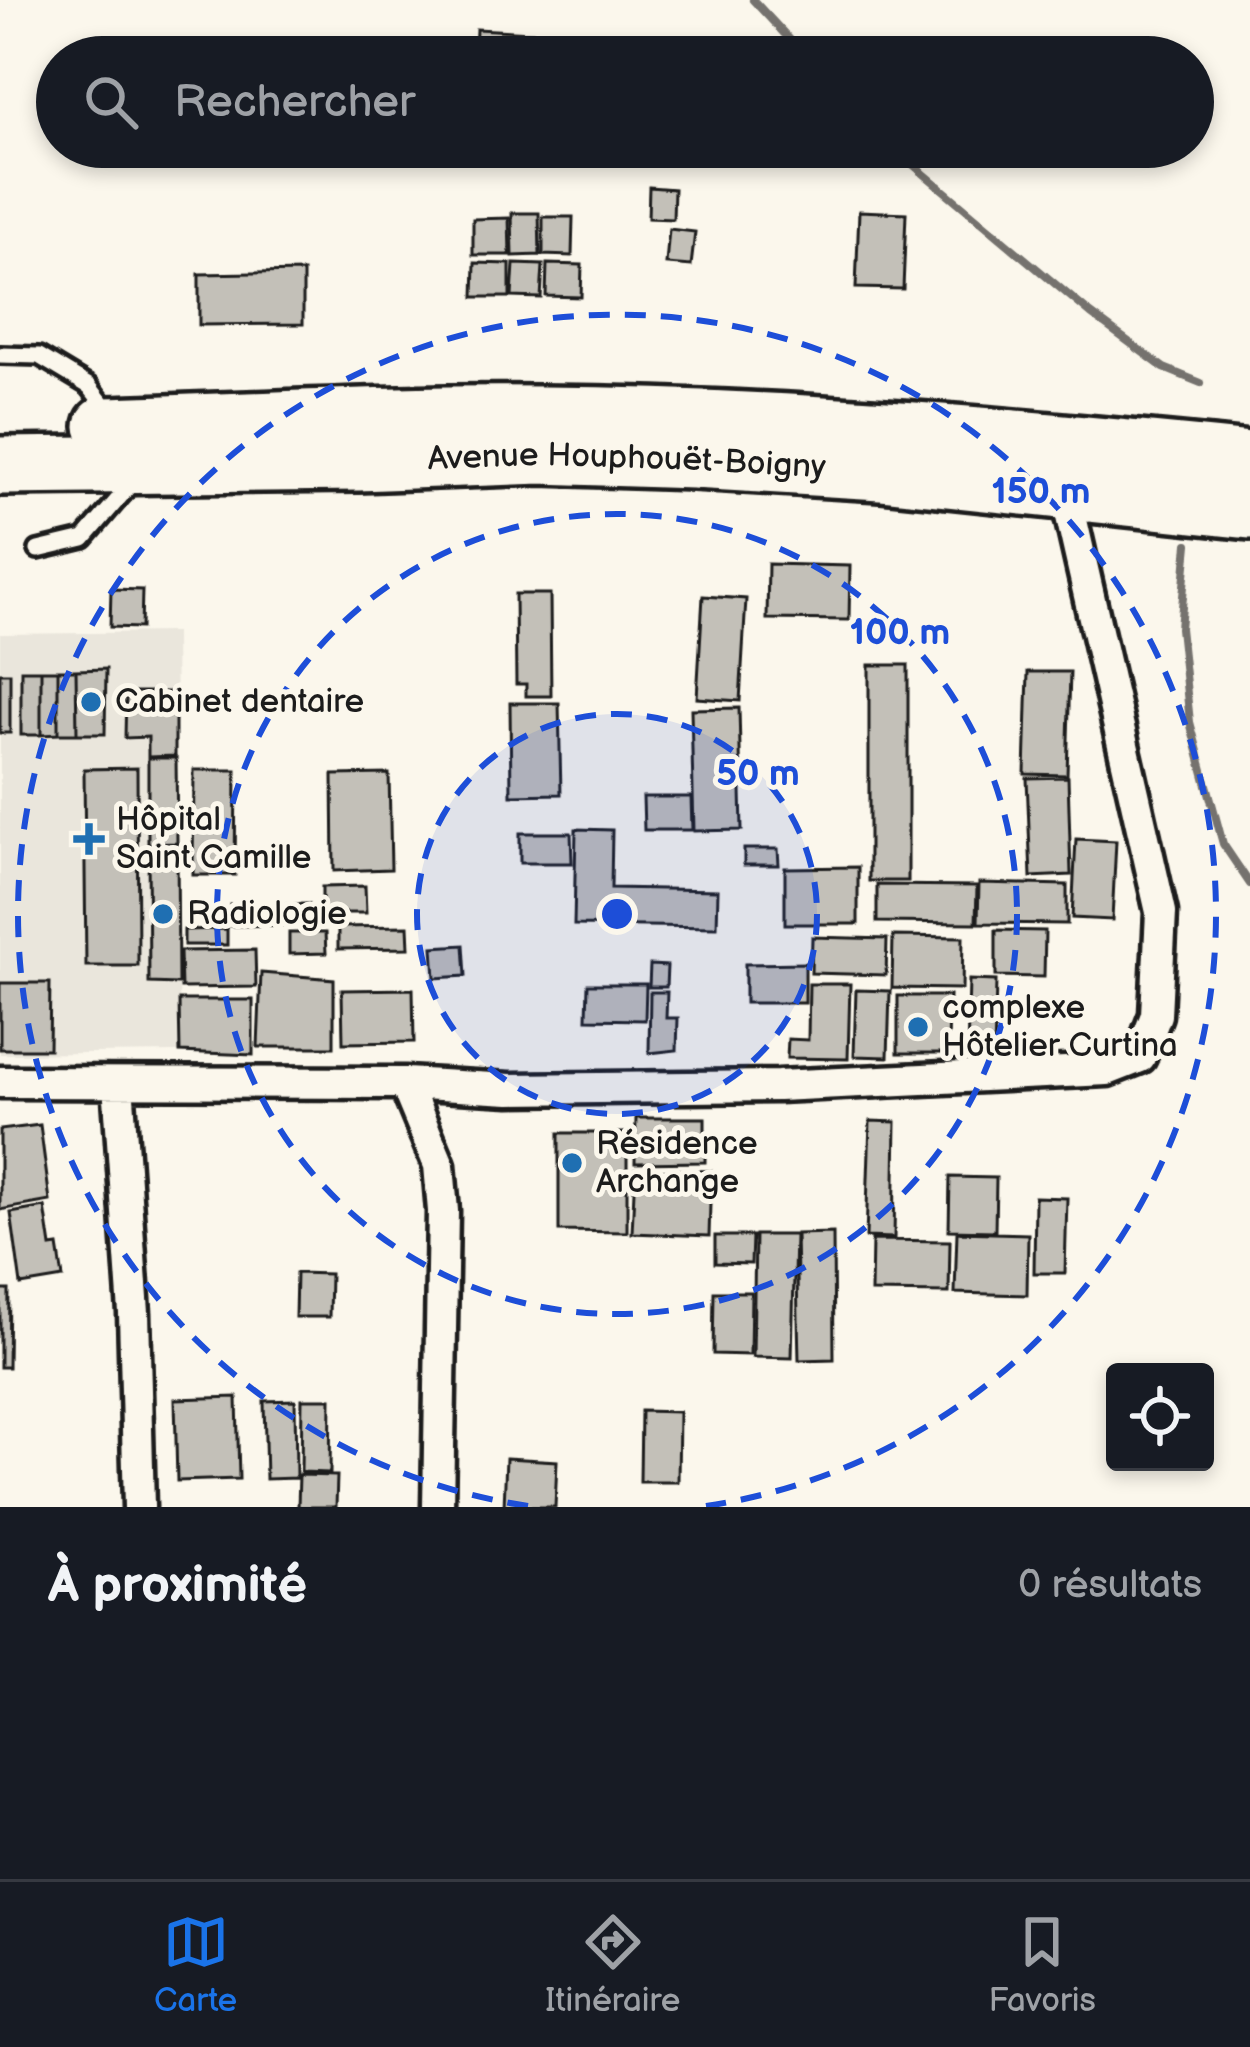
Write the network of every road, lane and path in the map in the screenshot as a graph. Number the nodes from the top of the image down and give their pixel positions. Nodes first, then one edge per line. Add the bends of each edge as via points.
1 (0, 356) edge
2 (0, 428) edge
3 (133, 445) junction
4 (1250, 461) edge
5 (0, 466) edge
6 (1064, 490) junction
7 (1250, 510) edge
8 (38, 550) dead end
9 (0, 1082) edge
10 (118, 1082) junction
11 (405, 1084) junction
12 (139, 1507) edge
13 (438, 1507) edge

1 - 3 lane via 39,356 89,386
2 - 3 highway, Avenue Houphouët-Boigny
3 - 4 highway, Avenue Houphouët-Boigny via 537,415 881,427
3 - 5 highway, Avenue Houphouët-Boigny
3 - 6 highway, Avenue Houphouët-Boigny via 881,471
3 - 8 lane via 85,539
6 - 7 highway, Avenue Houphouët-Boigny
6 - 11 street via 1161,912 1156,1015 1140,1057 1107,1070 778,1086
9 - 10 street
10 - 11 street
10 - 12 street
11 - 13 street via 439,1165

